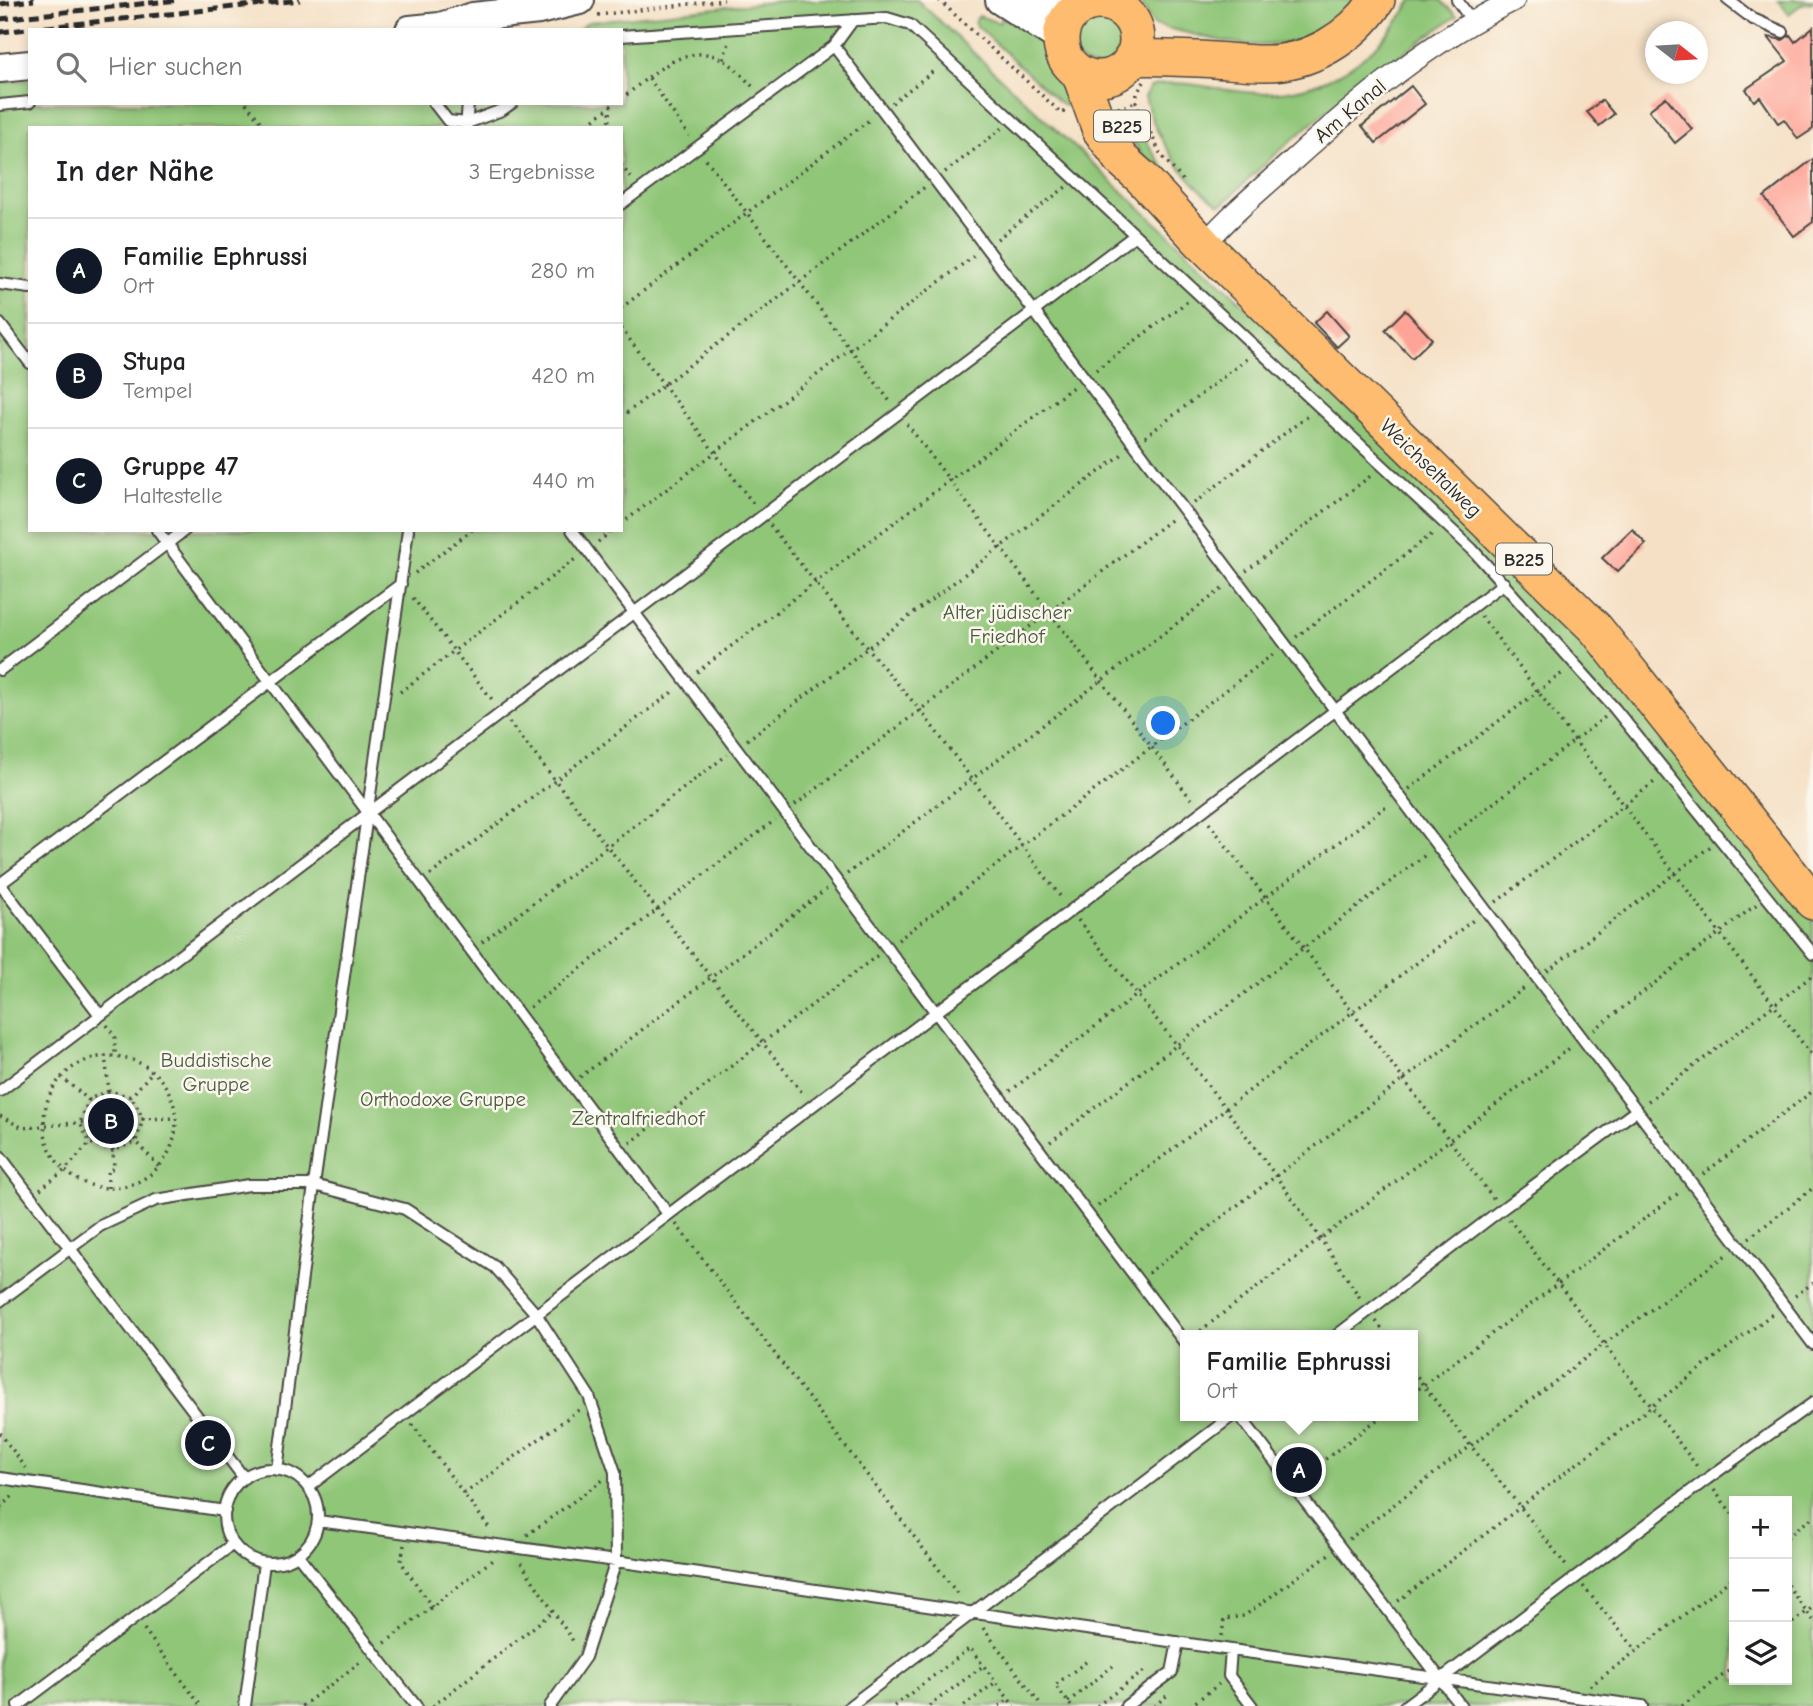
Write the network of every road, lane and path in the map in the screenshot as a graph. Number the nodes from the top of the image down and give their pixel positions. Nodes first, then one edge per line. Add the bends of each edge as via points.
1 (724, 0) edge
2 (939, 0) edge
3 (1000, 0) edge
4 (1013, 0) edge
5 (1377, 0) edge
6 (1457, 0) edge
7 (1514, 0) edge
8 (1728, 0) edge
9 (586, 6) edge
10 (1080, 14) edge
11 (853, 20) junction
12 (1472, 21) junction
13 (447, 28) edge
14 (518, 28) edge
15 (1783, 32) dead end
16 (623, 36) edge
17 (834, 46) junction
18 (1129, 52) junction
19 (949, 60) junction
20 (28, 65) edge
21 (0, 68) edge
22 (1079, 72) junction
23 (649, 78) junction
24 (763, 97) junction
25 (623, 98) edge
26 (28, 102) edge
27 (0, 105) edge
28 (248, 105) edge
29 (436, 105) edge
30 (468, 105) edge
31 (509, 105) edge
32 (613, 105) edge
33 (1104, 109) junction
34 (882, 110) junction
35 (1013, 120) junction
36 (466, 125) edge
37 (263, 126) edge
38 (586, 126) edge
39 (609, 126) edge
40 (696, 146) junction
41 (1076, 179) junction
42 (934, 180) junction
43 (1187, 185) dead end
44 (623, 202) edge
45 (747, 212) junction
46 (1135, 235) junction
47 (1204, 245) junction
48 (985, 248) junction
49 (800, 282) junction
50 (0, 284) edge
51 (28, 288) edge
52 (1198, 293) junction
53 (623, 306) edge
54 (1034, 311) junction
55 (0, 324) edge
56 (623, 331) edge
57 (851, 350) junction
58 (1257, 351) junction
59 (28, 360) edge
60 (1085, 379) junction
61 (664, 385) junction
62 (1320, 407) junction
63 (899, 413) junction
64 (623, 416) edge
65 (1134, 445) junction
66 (715, 453) junction
67 (1383, 466) junction
68 (950, 481) junction
69 (1184, 510) junction
70 (763, 516) junction
71 (623, 522) edge
72 (1445, 524) junction
73 (158, 532) edge
74 (182, 532) edge
75 (408, 532) edge
76 (469, 532) edge
77 (574, 532) edge
78 (610, 532) edge
79 (167, 544) junction
80 (1000, 547) junction
81 (587, 550) junction
82 (1236, 579) junction
83 (817, 582) junction
84 (1504, 583) junction
85 (401, 584) junction
86 (1474, 606) junction
87 (1050, 612) junction
88 (635, 614) junction
89 (1286, 645) junction
90 (867, 648) junction
91 (455, 650) junction
92 (1574, 663) junction
93 (0, 670) edge
94 (1102, 680) junction
95 (686, 681) junction
96 (269, 682) junction
97 (1538, 692) junction
98 (384, 704) junction
99 (1615, 709) junction
100 (920, 710) junction
101 (1335, 711) junction
102 (502, 713) junction
103 (1575, 741) junction
104 (737, 747) junction
105 (1152, 747) junction
106 (1667, 772) junction
107 (972, 779) junction
108 (554, 781) junction
109 (1399, 796) junction
110 (1625, 807) junction
111 (1200, 811) junction
112 (785, 813) junction
113 (369, 814) junction
114 (1721, 839) junction
115 (1023, 844) junction
116 (1437, 846) junction
117 (606, 847) junction
118 (1674, 873) junction
119 (837, 882) junction
120 (420, 883) junction
121 (1768, 896) junction
122 (1266, 897) junction
123 (1813, 902) edge
124 (657, 910) junction
125 (1070, 910) junction
126 (1486, 910) junction
127 (1719, 933) junction
128 (887, 948) junction
129 (1304, 948) junction
130 (471, 950) junction
131 (1813, 954) edge
132 (1813, 975) edge
133 (710, 978) junction
134 (1537, 978) junction
135 (1137, 995) junction
136 (1774, 1005) junction
137 (1353, 1012) junction
138 (936, 1013) junction
139 (519, 1015) junction
140 (100, 1016) junction
141 (1583, 1038) junction
142 (761, 1043) junction
143 (1178, 1044) junction
144 (105, 1055) junction
145 (115, 1055) junction
146 (1813, 1057) edge
147 (153, 1071) junction
148 (61, 1077) junction
149 (1404, 1079) junction
150 (571, 1084) junction
151 (0, 1091) edge
152 (109, 1091) junction
153 (1813, 1091) edge
154 (132, 1097) junction
155 (1000, 1098) junction
156 (89, 1099) junction
157 (110, 1104) junction
158 (813, 1106) junction
159 (121, 1108) junction
160 (100, 1109) junction
161 (1225, 1109) junction
162 (1637, 1110) junction
163 (0, 1116) edge
164 (177, 1118) junction
165 (127, 1119) junction
166 (143, 1119) junction
167 (96, 1121) junction
168 (80, 1123) junction
169 (44, 1127) junction
170 (123, 1130) junction
171 (100, 1131) junction
172 (112, 1135) junction
173 (1450, 1140) junction
174 (136, 1141) junction
175 (90, 1143) junction
176 (620, 1150) junction
177 (1040, 1150) junction
178 (113, 1151) junction
179 (0, 1156) edge
180 (159, 1167) junction
181 (65, 1170) junction
182 (1277, 1176) junction
183 (1692, 1183) junction
184 (314, 1185) junction
185 (108, 1188) junction
186 (1813, 1188) edge
187 (30, 1196) junction
188 (1502, 1209) junction
189 (668, 1214) junction
190 (1088, 1214) junction
191 (1321, 1238) junction
192 (1739, 1246) junction
193 (69, 1248) junction
194 (1138, 1281) junction
195 (1813, 1283) edge
196 (1558, 1284) junction
197 (0, 1301) edge
198 (1784, 1305) junction
199 (1369, 1311) junction
200 (536, 1314) junction
201 (1201, 1330) edge
202 (1344, 1330) edge
203 (1383, 1330) edge
204 (1180, 1336) edge
205 (1604, 1344) junction
206 (1813, 1344) edge
207 (1418, 1378) edge
208 (1423, 1385) junction
209 (1418, 1389) edge
210 (591, 1401) junction
211 (1813, 1403) edge
212 (1651, 1406) junction
213 (404, 1414) junction
214 (1225, 1421) edge
215 (1244, 1421) edge
216 (1375, 1421) edge
217 (1470, 1447) junction
218 (277, 1469) junction
219 (615, 1472) junction
220 (0, 1478) edge
221 (244, 1478) junction
222 (1707, 1479) junction
223 (1292, 1484) junction
224 (308, 1487) junction
225 (464, 1494) junction
226 (1521, 1506) junction
227 (1729, 1509) edge
228 (225, 1511) junction
229 (1813, 1517) edge
230 (318, 1521) junction
231 (405, 1533) junction
232 (1792, 1533) edge
233 (233, 1544) junction
234 (507, 1546) junction
235 (1340, 1547) junction
236 (299, 1555) junction
237 (615, 1561) junction
238 (264, 1563) junction
239 (1576, 1578) junction
240 (1729, 1581) edge
241 (1792, 1592) edge
242 (432, 1607) junction
243 (1813, 1607) edge
244 (1387, 1609) junction
245 (553, 1612) junction
246 (1807, 1612) junction
247 (972, 1613) junction
248 (135, 1618) junction
249 (1813, 1620) edge
250 (1792, 1623) edge
251 (1178, 1642) junction
252 (1226, 1650) junction
253 (375, 1651) junction
254 (1637, 1651) junction
255 (585, 1657) junction
256 (1086, 1662) dead end
257 (983, 1665) junction
258 (1113, 1666) dead end
259 (1144, 1671) dead end
260 (1729, 1671) edge
261 (1229, 1676) junction
262 (1440, 1679) junction
263 (996, 1682) junction
264 (1576, 1697) junction
265 (1009, 1699) junction
266 (1069, 1704) edge
267 (18, 1706) edge
268 (201, 1706) edge
269 (245, 1706) edge
270 (302, 1706) edge
271 (416, 1706) edge
272 (433, 1706) edge
273 (550, 1706) edge
274 (850, 1706) edge
275 (894, 1706) edge
276 (929, 1706) edge
277 (964, 1706) edge
278 (999, 1706) edge
279 (1014, 1706) edge
280 (1042, 1706) edge
281 (1097, 1706) edge
282 (1126, 1706) edge
283 (1190, 1706) edge
284 (1252, 1706) edge
285 (1405, 1706) edge
286 (1461, 1706) edge
287 (1642, 1706) edge
288 (1682, 1706) edge

1 - 9 path via 600,15
2 - 33 path via 1060,112
3 - 10 street
4 - 10 street
5 - 18 main road via 1350,31 1308,55 1264,63
6 - 12 lane
7 - 12 street, Am Kanal
8 - 15 lane via 1753,19
9 - 13 street via 466,18
9 - 14 street via 550,24
10 - 18 main road via 1115,5 1131,19
10 - 22 main road, Weichseltalweg / B225 via 1063,52
11 - 16 lane
11 - 17 lane
11 - 19 lane via 887,18 910,25
12 - 47 street, Am Kanal via 1392,76 1315,140
17 - 24 lane
17 - 34 lane
18 - 22 main road via 1100,78
18 - 33 main road, B225
19 - 34 path
19 - 35 lane
20 - 21 street
22 - 33 main road, Weichseltalweg / B225
23 - 24 path via 673,60 708,54 723,59
23 - 25 path
23 - 40 path
24 - 40 lane
26 - 27 lane
28 - 37 path
29 - 36 lane via 448,121
30 - 36 lane
31 - 36 lane
32 - 38 path
32 - 39 path
33 - 43 path via 1136,102 1161,155
33 - 47 main road, Weichseltalweg / B225 via 1111,147
34 - 42 lane
34 - 45 path
35 - 41 lane
35 - 42 path
40 - 44 lane
40 - 45 path
41 - 46 lane
41 - 48 path
42 - 48 lane
42 - 49 path
45 - 49 path
45 - 53 path
46 - 52 lane
46 - 54 lane
47 - 123 main road, Weichseltalweg / B225 via 1596,629
48 - 54 lane
48 - 57 path
49 - 57 path
49 - 61 path
50 - 51 lane
52 - 58 lane
52 - 60 path
54 - 60 lane
54 - 63 lane
55 - 59 lane
56 - 61 path
57 - 63 path
57 - 66 path
58 - 62 lane
58 - 65 path
60 - 65 lane
60 - 68 path
61 - 64 path
61 - 66 path
62 - 67 lane
62 - 69 path
63 - 68 path
63 - 70 lane
65 - 69 lane
65 - 80 path
66 - 70 path
66 - 71 path
67 - 72 lane
67 - 82 path
68 - 80 path
68 - 83 path
69 - 82 lane
69 - 87 path
70 - 83 path
70 - 88 lane
72 - 84 lane
72 - 89 path
73 - 79 lane
74 - 79 lane
75 - 85 lane
76 - 85 path
77 - 81 lane
78 - 81 path
79 - 93 lane
79 - 96 lane
80 - 87 path
80 - 90 path
81 - 88 lane
81 - 91 path
82 - 89 lane
82 - 94 path
83 - 90 path
83 - 95 path
84 - 86 lane
84 - 92 lane
85 - 91 path
85 - 96 lane
85 - 98 lane
86 - 97 path
86 - 101 lane
87 - 94 path
87 - 100 path
88 - 95 lane
88 - 102 lane
89 - 101 lane
89 - 105 path
90 - 100 path
90 - 104 path
91 - 98 path
91 - 102 path
92 - 97 path
92 - 99 lane
94 - 105 path
94 - 107 path
95 - 104 lane
95 - 108 path
96 - 113 lane
96 - 140 lane via 0,884
97 - 103 path
97 - 109 path
98 - 113 lane
99 - 103 path
99 - 106 lane
100 - 107 path
100 - 112 path
101 - 109 lane
101 - 111 lane
102 - 108 path
102 - 113 lane
103 - 110 path
103 - 116 path
104 - 112 lane
104 - 117 path
105 - 111 path
105 - 115 path
106 - 110 path
106 - 114 lane
107 - 115 path
107 - 119 path
108 - 117 path
108 - 120 path
109 - 116 lane
109 - 122 path
110 - 118 path
110 - 126 path
111 - 122 path
111 - 125 lane
112 - 119 lane
112 - 124 path
113 - 120 lane
113 - 140 lane
113 - 184 lane
114 - 118 path
114 - 121 lane
115 - 125 path
115 - 128 path
116 - 126 lane
116 - 129 path
117 - 124 path
117 - 130 path
118 - 127 path
118 - 134 path
119 - 128 lane
119 - 133 path
120 - 130 lane
121 - 127 path
121 - 131 lane
122 - 129 path
122 - 135 path
124 - 133 path
124 - 139 path
125 - 135 path
125 - 138 lane
126 - 134 lane
126 - 137 path
127 - 136 path
127 - 141 path
128 - 138 lane
128 - 142 path
129 - 137 path
129 - 143 path
130 - 139 lane
132 - 136 path
133 - 142 path
133 - 150 path
134 - 141 lane
134 - 149 path
135 - 143 path
135 - 155 path
136 - 146 path
136 - 162 path
137 - 149 path
137 - 161 path
138 - 155 lane
138 - 158 lane
139 - 150 lane
140 - 145 path via 116,1037
140 - 151 lane
141 - 162 lane
141 - 173 path
142 - 158 path
142 - 176 path
143 - 161 path
143 - 177 path
144 - 145 path
144 - 148 path via 74,1066
144 - 152 path
145 - 147 path
147 - 154 path
147 - 164 path via 174,1100
148 - 156 path
148 - 169 path via 48,1100
149 - 173 path
149 - 182 path
150 - 176 lane
152 - 154 path
152 - 156 path
152 - 157 path
153 - 183 path
154 - 159 path
154 - 166 path
155 - 177 lane
156 - 160 path
156 - 168 path
157 - 159 path
157 - 160 path
158 - 189 lane
159 - 165 path
160 - 167 path
161 - 182 path
161 - 190 path
162 - 183 lane
162 - 188 lane
163 - 169 path via 23,1128
164 - 166 path
164 - 180 path via 170,1153
165 - 166 path
165 - 170 path
166 - 174 path
167 - 168 path
167 - 171 path
168 - 169 path
168 - 175 path
169 - 181 path via 54,1158
170 - 172 path
170 - 174 path
171 - 172 path
171 - 175 path
172 - 178 path
173 - 188 path
173 - 191 path
174 - 178 path
174 - 180 path
175 - 178 path
175 - 181 path
176 - 189 lane
177 - 190 lane
178 - 185 path
179 - 187 lane
180 - 185 path via 145,1179
181 - 185 path via 77,1180
181 - 187 path
182 - 191 path
182 - 194 path
183 - 192 lane
183 - 196 path
184 - 193 lane via 249,1185 156,1200 100,1226
184 - 200 lane via 405,1209 495,1267
184 - 218 lane
186 - 192 path
187 - 193 lane
188 - 196 path
188 - 199 lane
189 - 200 lane
189 - 247 path
190 - 194 lane
191 - 199 path
191 - 201 path
192 - 198 lane
192 - 205 path
193 - 197 lane
193 - 221 lane
194 - 204 lane
195 - 198 path
196 - 205 path
196 - 208 path
198 - 206 lane
198 - 212 path
199 - 202 lane
199 - 203 path
200 - 210 lane
200 - 213 lane
205 - 212 path
205 - 217 path
207 - 208 path
208 - 209 path
208 - 217 path
210 - 219 lane
210 - 225 path
211 - 222 lane
212 - 222 path
212 - 226 path
213 - 224 lane
213 - 225 path
214 - 247 lane
215 - 223 lane
216 - 223 path
217 - 226 path
217 - 235 path
218 - 221 lane
218 - 224 lane
219 - 234 path
219 - 237 lane
220 - 228 lane
221 - 228 lane via 231,1493
222 - 227 path
222 - 239 lane
223 - 235 lane
224 - 230 lane
225 - 234 path
226 - 239 path
226 - 244 path
228 - 233 lane
229 - 232 path
230 - 231 lane
230 - 236 lane via 312,1540
231 - 234 lane
231 - 242 path via 401,1562
233 - 238 lane
233 - 248 lane
234 - 237 lane
234 - 242 path
234 - 245 path
235 - 244 lane
235 - 252 path via 1244,1616 1224,1619
236 - 238 lane
236 - 253 lane
237 - 247 lane
237 - 255 lane
238 - 269 lane
239 - 254 path
239 - 262 lane
240 - 254 path
241 - 246 path
242 - 253 path
243 - 246 path
244 - 262 lane
245 - 255 path
245 - 272 path
246 - 249 path
246 - 250 path
247 - 251 lane
247 - 274 lane
247 - 280 path
248 - 267 lane
248 - 268 path
251 - 252 lane
251 - 282 lane via 1172,1672
252 - 261 lane
252 - 262 lane
253 - 270 path
253 - 271 lane
254 - 264 path
255 - 273 lane
256 - 266 path via 1055,1685
257 - 263 path
257 - 275 path via 970,1648
257 - 276 path
258 - 266 path
259 - 281 path
260 - 288 path
261 - 283 path
261 - 284 lane
262 - 264 lane
262 - 285 lane
262 - 286 lane
263 - 265 path
263 - 277 path
264 - 287 lane
265 - 278 path
265 - 279 path

